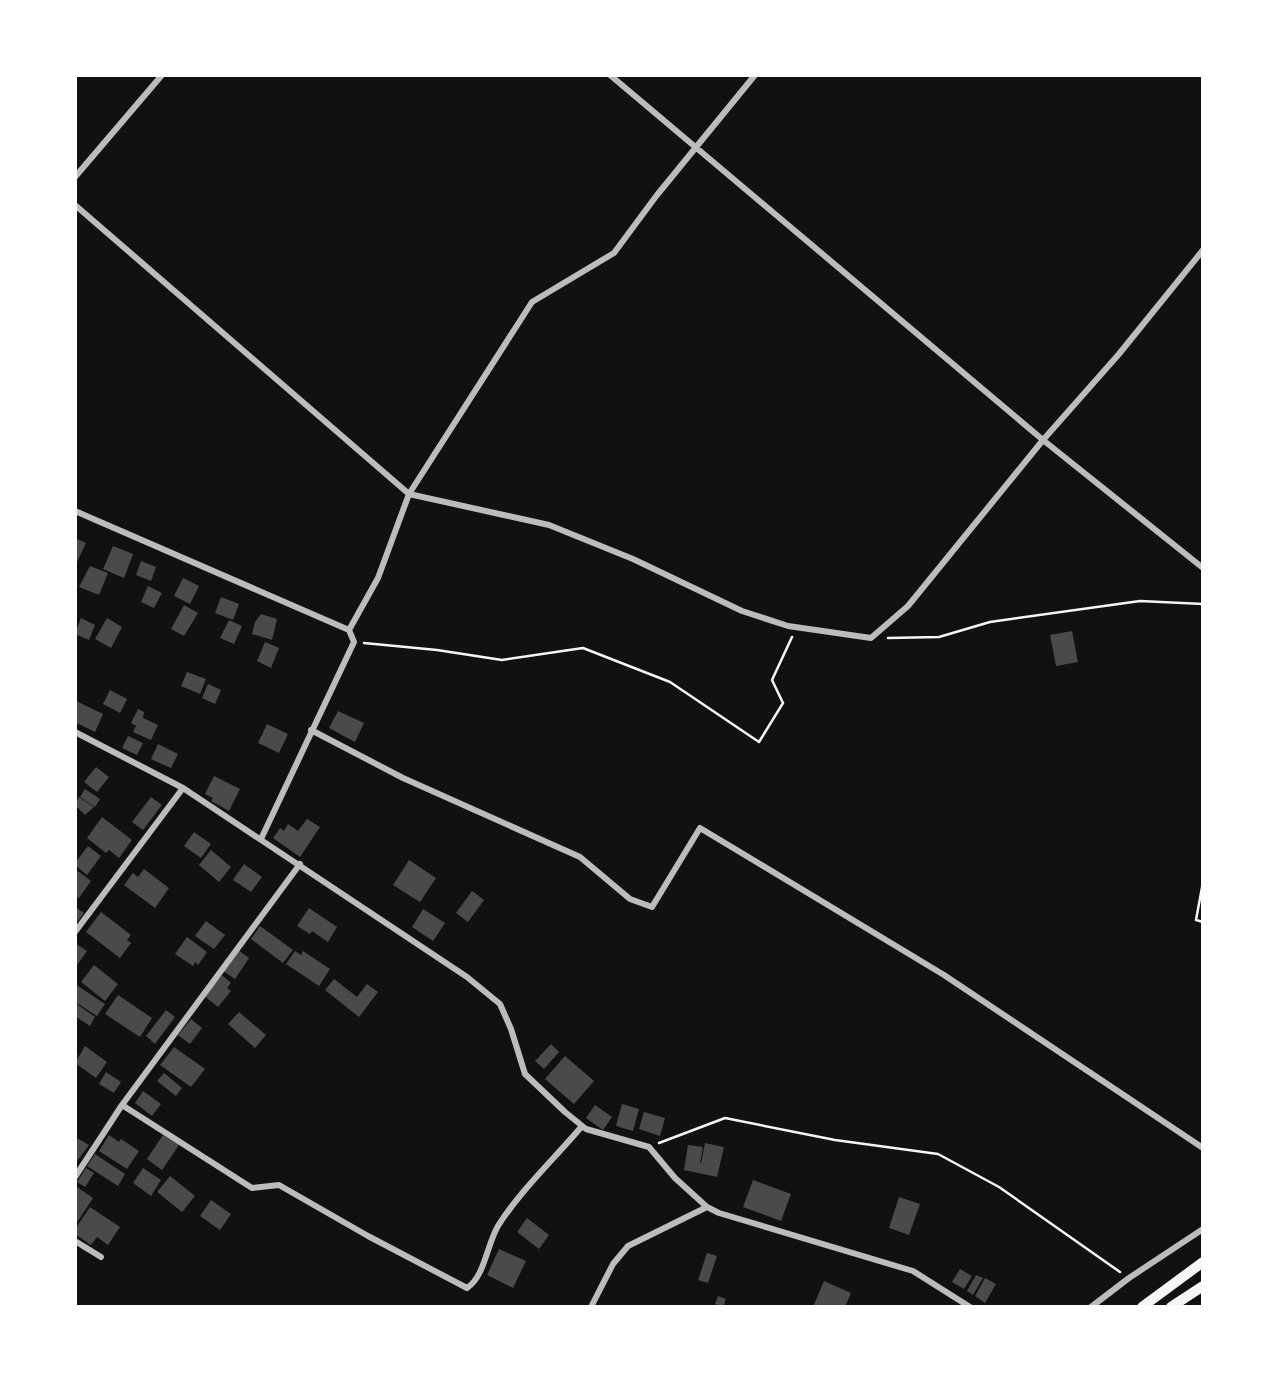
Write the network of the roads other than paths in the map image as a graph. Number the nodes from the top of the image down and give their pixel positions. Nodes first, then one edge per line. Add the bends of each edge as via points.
1 (162, 75) edge
2 (610, 75) edge
3 (755, 75) edge
4 (695, 147) junction
5 (75, 177) edge
6 (75, 205) edge
7 (1203, 250) edge
8 (1043, 440) junction
9 (409, 494) junction
10 (75, 511) edge
11 (1203, 568) edge
12 (349, 630) junction
13 (311, 730) junction
14 (75, 732) edge
15 (183, 788) junction
16 (261, 839) junction
17 (300, 864) junction
18 (75, 932) edge
19 (122, 1105) junction
20 (582, 1126) junction
21 (1203, 1148) edge
22 (75, 1177) edge
23 (707, 1207) junction
24 (1203, 1229) edge
25 (75, 1241) edge
26 (101, 1258) dead end
27 (1203, 1262) edge
28 (1203, 1286) edge
29 (592, 1307) edge
30 (970, 1307) edge
31 (1091, 1307) edge
32 (1142, 1307) edge
33 (1171, 1307) edge

1 - 5 street
2 - 4 street
3 - 4 street
4 - 8 street
4 - 9 street via 614,253 532,302
6 - 9 street
7 - 8 street
8 - 9 street via 908,606 872,638 788,626 741,611 633,558 549,525
8 - 11 street
9 - 12 street via 378,578
10 - 12 street
12 - 13 street via 354,642
13 - 16 street
13 - 21 street via 403,778 580,857 630,899 652,908 700,828 944,975
14 - 15 street
15 - 16 street
15 - 18 street
16 - 17 street
17 - 19 street
17 - 20 street via 500,1003 525,1074
19 - 20 street via 252,1188 278,1185 467,1288 474,1283 504,1217
19 - 22 street
20 - 23 street via 649,1147
23 - 29 street via 628,1246 613,1264
23 - 30 street via 913,1271
24 - 31 street
25 - 26 street
27 - 32 highway
28 - 33 highway

